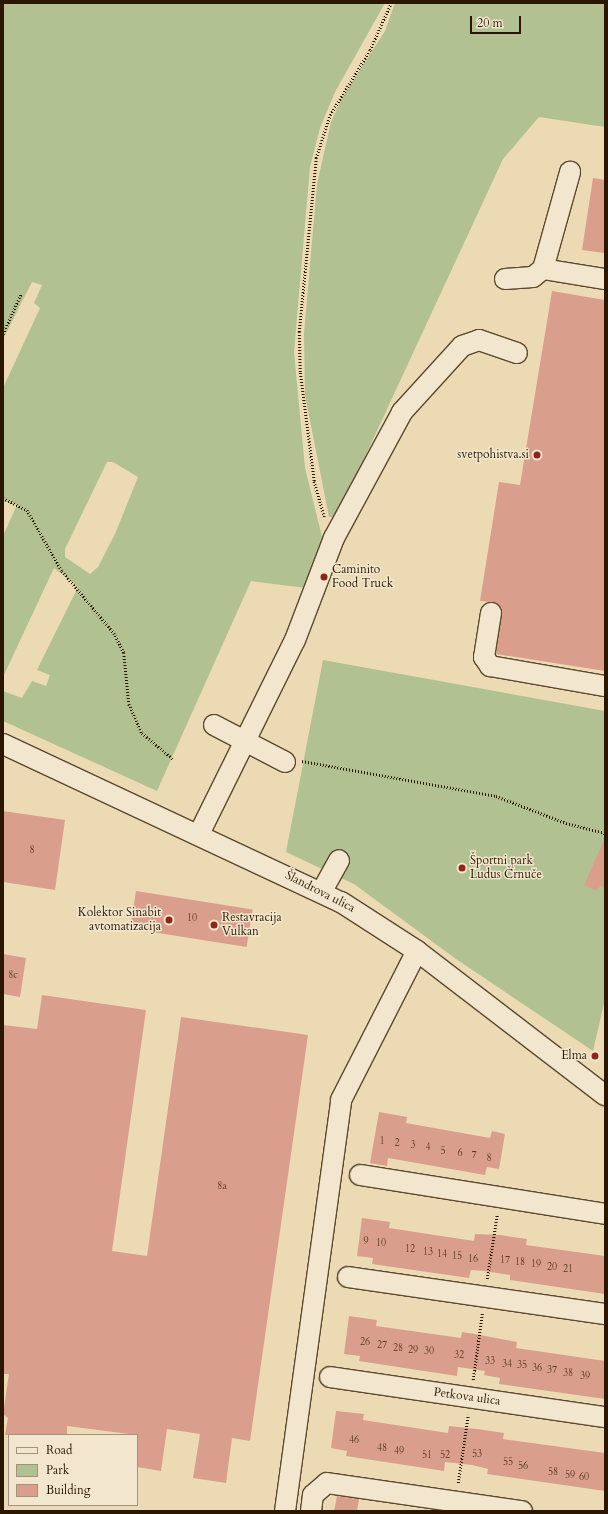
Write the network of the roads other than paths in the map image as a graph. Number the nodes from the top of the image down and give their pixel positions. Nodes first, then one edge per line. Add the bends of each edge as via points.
1 (570, 172) dead end
2 (543, 269) junction
3 (505, 279) dead end
4 (605, 279) edge
5 (516, 353) dead end
6 (491, 613) dead end
7 (605, 686) edge
8 (214, 725) dead end
9 (244, 740) junction
10 (3, 744) edge
11 (285, 762) road end
12 (199, 834) junction
13 (339, 860) dead end
14 (322, 891) junction
15 (417, 951) junction
16 (605, 1095) edge
17 (360, 1175) dead end
18 (605, 1214) edge
19 (348, 1277) dead end
20 (605, 1314) edge
21 (330, 1377) dead end
22 (605, 1417) edge
23 (285, 1511) edge
24 (311, 1511) edge
25 (522, 1511) edge

1 - 2 street
2 - 3 street via 533,277
2 - 4 street
5 - 9 street via 479,340 462,346 402,412 334,538 295,640
6 - 7 street via 484,657 490,666
8 - 9 street
9 - 11 street
9 - 12 street
10 - 12 street, Šlandrova ulica
12 - 14 street, Šlandrova ulica
13 - 14 street
14 - 15 street, Šlandrova ulica
15 - 16 street, Šlandrova ulica
15 - 23 street via 341,1100
17 - 18 street
19 - 20 street
21 - 22 street, Petkova ulica
24 - 25 street via 313,1495 327,1483

